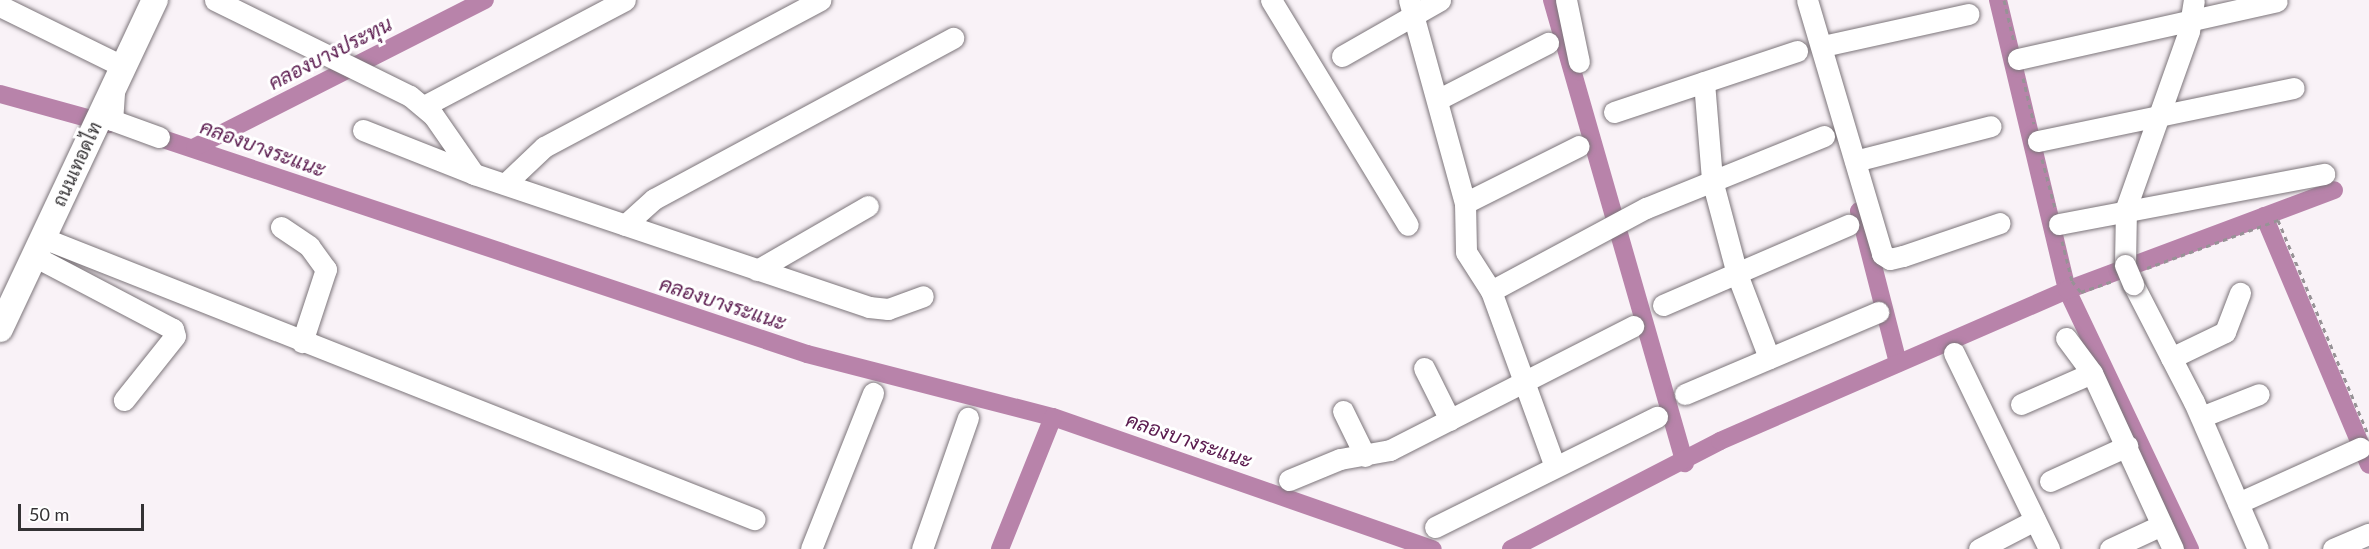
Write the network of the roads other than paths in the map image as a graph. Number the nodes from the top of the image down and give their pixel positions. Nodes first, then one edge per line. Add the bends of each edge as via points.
1 (155, 0) edge
2 (215, 0) edge
3 (625, 0) edge
4 (820, 0) edge
5 (1271, 0) edge
6 (1440, 0) edge
7 (1566, 0) edge
8 (1807, 0) edge
9 (2277, 1) edge
10 (0, 6) edge
11 (1411, 7) edge
12 (2192, 10) edge
13 (1969, 14) dead end
14 (953, 38) dead end
15 (1548, 43) dead end
16 (1823, 46) junction
17 (1797, 51) dead end
18 (1342, 56) dead end
19 (2018, 59) road end
20 (1579, 62) dead end
21 (118, 73) junction
22 (1704, 82) junction
23 (2294, 87) dead end
24 (1437, 100) junction
25 (424, 106) junction
26 (1614, 112) dead end
27 (2156, 115) junction
28 (1991, 126) dead end
29 (363, 130) dead end
30 (1824, 136) dead end
31 (159, 137) dead end
32 (2038, 141) road end
33 (1579, 146) dead end
34 (1855, 161) junction
35 (474, 174) junction
36 (2324, 174) dead end
37 (1712, 180) junction
38 (505, 184) junction
39 (1465, 203) junction
40 (868, 206) dead end
41 (2126, 208) junction
42 (2000, 223) dead end
43 (2059, 224) road end
44 (625, 225) junction
45 (1408, 225) dead end
46 (1848, 225) dead end
47 (281, 227) dead end
48 (39, 247) junction
49 (757, 270) junction
50 (1737, 272) junction
51 (1491, 291) junction
52 (2240, 293) dead end
53 (923, 296) dead end
54 (1663, 305) dead end
55 (1878, 312) dead end
56 (2, 317) edge
57 (1633, 326) dead end
58 (2066, 338) dead end
59 (302, 342) junction
60 (1954, 353) dead end
61 (1769, 358) junction
62 (2171, 358) junction
63 (1424, 368) dead end
64 (2092, 373) junction
65 (1524, 383) junction
66 (873, 393) dead end
67 (1685, 394) dead end
68 (2259, 394) dead end
69 (124, 400) dead end
70 (2021, 404) dead end
71 (1343, 411) dead end
72 (1657, 417) dead end
73 (2200, 417) junction
74 (968, 418) dead end
75 (1450, 420) junction
76 (2365, 443) edge
77 (2127, 446) junction
78 (1365, 456) junction
79 (1555, 467) junction
80 (1289, 480) dead end
81 (2050, 481) dead end
82 (2238, 503) junction
83 (754, 519) dead end
84 (2035, 520) junction
85 (2162, 525) junction
86 (1435, 527) dead end
87 (2369, 534) edge
88 (811, 549) edge
89 (922, 549) edge
90 (1979, 549) edge
91 (2049, 549) edge
92 (2110, 549) edge
93 (2174, 549) edge
94 (2258, 549) edge
95 (2333, 549) edge

1 - 21 main road, ถนนเทอดไท
2 - 25 street
3 - 25 street
4 - 38 street via 544,147
5 - 45 street
6 - 11 street
7 - 20 street
8 - 16 street
9 - 12 street
10 - 21 street
11 - 18 street
11 - 24 street
12 - 19 street
12 - 27 street
13 - 16 street
14 - 44 street via 664,194
15 - 24 street
16 - 34 street
17 - 22 street
21 - 31 street via 112,120
21 - 48 main road, ถนนเทอดไท
22 - 26 street
22 - 37 street
23 - 27 street
24 - 39 street
25 - 35 street
27 - 32 street
27 - 41 street
28 - 34 street
29 - 35 street
30 - 37 street
33 - 39 street
34 - 42 street via 1874,237 1890,259
35 - 38 street
36 - 41 street
37 - 50 street
37 - 51 street via 1646,208
38 - 44 street
39 - 51 street via 1466,252
40 - 49 street
41 - 43 street
41 - 62 street via 2130,275
44 - 49 street
46 - 50 street
47 - 59 street via 309,246 326,269
48 - 56 main road, ถนนเทอดไท
48 - 59 street
48 - 69 street via 173,329 176,336
49 - 53 street via 881,310
50 - 54 street
50 - 61 street
51 - 65 street
52 - 62 street via 2224,332
55 - 61 street
57 - 65 street
58 - 64 street
59 - 83 street
60 - 84 street
61 - 67 street
62 - 73 street
63 - 75 street
64 - 70 street
64 - 77 street
65 - 75 street
65 - 79 street
66 - 88 street
68 - 73 street
71 - 78 street
72 - 79 street
73 - 82 street
74 - 89 street
75 - 78 street via 1390,450
76 - 82 street
77 - 81 street
77 - 85 street
78 - 80 street via 1328,462
79 - 86 street
82 - 94 street
84 - 90 street
84 - 91 street
85 - 92 street
85 - 93 street
87 - 95 street

